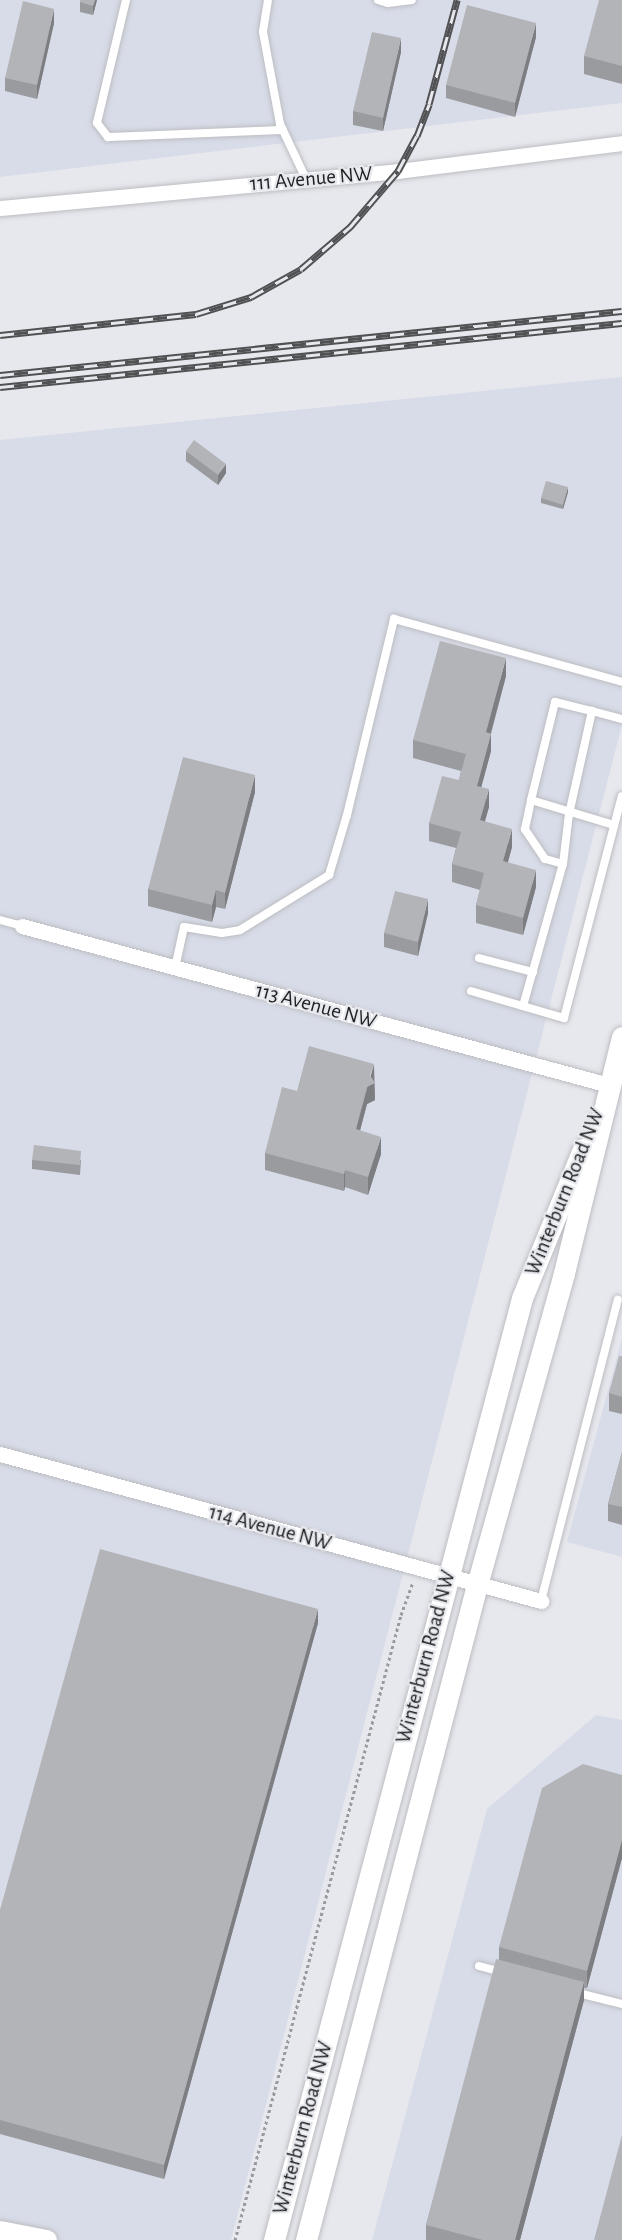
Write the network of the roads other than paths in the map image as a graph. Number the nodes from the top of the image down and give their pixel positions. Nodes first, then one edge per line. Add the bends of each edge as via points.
1 (126, 0) edge
2 (268, 0) edge
3 (378, 0) edge
4 (412, 0) edge
5 (283, 130) junction
6 (622, 143) edge
7 (306, 179) junction
8 (0, 208) edge
9 (622, 682) edge
10 (592, 711) junction
11 (622, 719) edge
12 (622, 796) edge
13 (531, 801) junction
14 (569, 814) junction
15 (614, 825) junction
16 (563, 864) junction
17 (0, 920) edge
18 (22, 926) joint
19 (479, 958) dead end
20 (175, 968) junction
21 (533, 972) junction
22 (471, 991) dead end
23 (523, 1006) junction
24 (622, 1037) edge
25 (609, 1085) junction
26 (618, 1300) dead end
27 (0, 1454) edge
28 (448, 1576) junction
29 (477, 1585) junction
30 (541, 1601) joint
31 (479, 1966) dead end
32 (512, 1975) edge
33 (567, 1990) edge
34 (622, 2004) edge
35 (0, 2232) edge
36 (46, 2240) edge
37 (274, 2240) edge
38 (306, 2240) edge

1 - 5 lane via 97,123 108,137
2 - 5 lane via 263,32
3 - 4 lane
5 - 7 lane
6 - 7 street, 111 Avenue NW
7 - 8 street, 111 Avenue NW
9 - 20 lane via 394,620 329,875 240,930 222,933 184,927
10 - 11 lane
10 - 13 lane via 555,702
10 - 14 lane
12 - 15 lane
13 - 14 lane
13 - 16 lane via 525,829 545,859
14 - 15 lane
14 - 16 lane
15 - 23 lane via 564,1018
16 - 21 lane
17 - 18 lane
18 - 20 street, 113 Avenue NW
19 - 21 lane
20 - 25 street, 113 Avenue NW
21 - 23 lane
22 - 23 lane
24 - 25 main road, Winterburn Road NW
25 - 28 main road, Winterburn Road NW via 522,1298
25 - 29 main road, Winterburn Road NW via 564,1274
26 - 30 lane
27 - 28 street, 114 Avenue NW
28 - 29 street, 114 Avenue NW
28 - 37 main road, Winterburn Road NW
29 - 30 street, 114 Avenue NW
29 - 38 main road, Winterburn Road NW
31 - 32 lane
33 - 34 lane
35 - 36 main road

